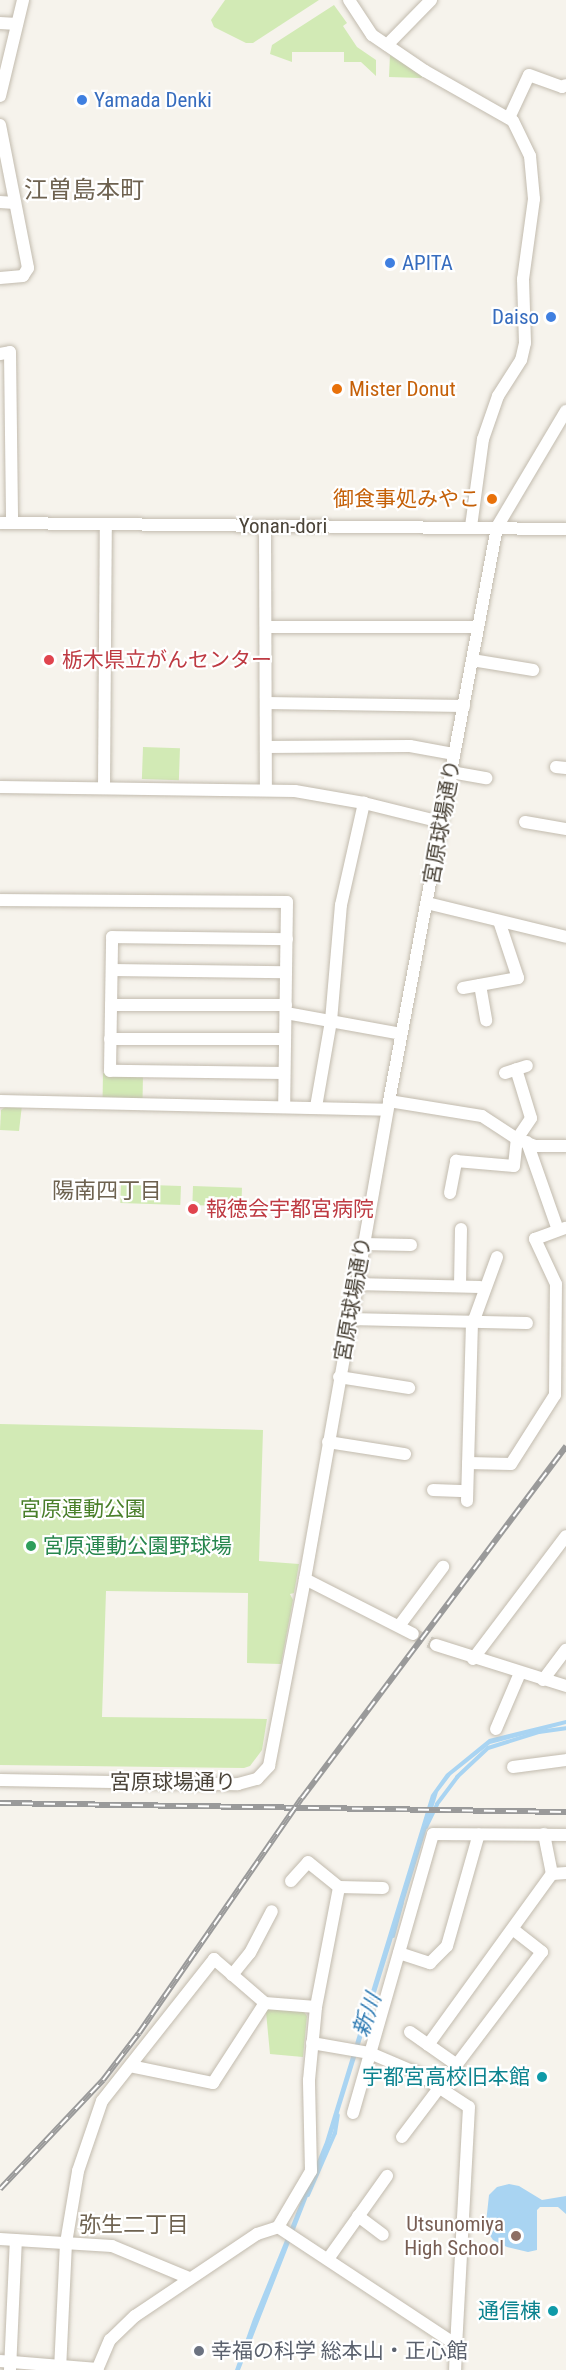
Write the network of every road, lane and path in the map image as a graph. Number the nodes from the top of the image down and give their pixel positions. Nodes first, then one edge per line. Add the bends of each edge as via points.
1 (23, 0) edge
2 (349, 0) edge
3 (430, 0) edge
4 (0, 23) edge
5 (17, 24) junction
6 (387, 45) junction
7 (566, 85) edge
8 (0, 96) edge
9 (509, 118) junction
10 (0, 125) edge
11 (0, 202) edge
12 (15, 203) junction
13 (0, 278) edge
14 (0, 354) edge
15 (566, 411) edge
16 (5, 442) edge
17 (6, 523) edge
18 (106, 525) junction
19 (265, 526) junction
20 (471, 527) junction
21 (496, 527) junction
22 (566, 529) edge
23 (267, 627) junction
24 (477, 627) junction
25 (472, 660) junction
26 (533, 670) dead end
27 (266, 703) junction
28 (464, 706) junction
29 (266, 747) junction
30 (454, 754) junction
31 (451, 772) junction
32 (486, 778) dead end
33 (0, 787) edge
34 (104, 787) junction
35 (266, 789) junction
36 (364, 803) junction
37 (441, 822) junction
38 (525, 822) dead end
39 (566, 829) edge
40 (0, 900) edge
41 (427, 903) junction
42 (499, 921) junction
43 (566, 937) edge
44 (287, 939) junction
45 (112, 970) junction
46 (286, 972) junction
47 (480, 985) junction
48 (464, 988) dead end
49 (111, 1005) junction
50 (286, 1009) junction
51 (486, 1020) dead end
52 (331, 1021) junction
53 (401, 1034) junction
54 (110, 1039) junction
55 (285, 1039) junction
56 (516, 1069) dead end
57 (285, 1073) junction
58 (0, 1101) edge
59 (284, 1106) junction
60 (388, 1106) junction
61 (316, 1107) junction
62 (522, 1140) junction
63 (566, 1146) edge
64 (450, 1193) dead end
65 (562, 1229) edge
66 (461, 1230) dead end
67 (363, 1244) junction
68 (411, 1245) dead end
69 (497, 1257) dead end
70 (355, 1284) junction
71 (460, 1286) junction
72 (480, 1287) dead end
73 (349, 1319) junction
74 (473, 1321) junction
75 (527, 1323) dead end
76 (566, 1342) edge
77 (556, 1353) junction
78 (339, 1377) junction
79 (409, 1388) dead end
80 (328, 1443) junction
81 (405, 1454) dead end
82 (468, 1463) junction
83 (433, 1490) dead end
84 (566, 1536) edge
85 (442, 1567) dead end
86 (305, 1579) junction
87 (399, 1626) junction
88 (412, 1634) tunnel mouth
89 (436, 1645) tunnel mouth
90 (566, 1650) edge
91 (473, 1659) junction
92 (520, 1673) junction
93 (543, 1680) junction
94 (566, 1686) edge
95 (496, 1729) dead end
96 (566, 1760) edge
97 (513, 1767) dead end
98 (0, 1780) edge
99 (479, 1834) junction
100 (544, 1834) junction
101 (566, 1834) edge
102 (566, 1873) edge
103 (552, 1874) junction
104 (291, 1881) dead end
105 (339, 1887) junction
106 (383, 1888) dead end
107 (272, 1911) dead end
108 (513, 1929) junction
109 (399, 1953) junction
110 (232, 1975) junction
111 (265, 2003) junction
112 (316, 2007) junction
113 (410, 2032) dead end
114 (312, 2043) junction
115 (428, 2044) junction
116 (360, 2052) junction
117 (457, 2065) junction
118 (130, 2066) junction
119 (440, 2087) junction
120 (352, 2113) dead end
121 (402, 2137) dead end
122 (387, 2176) dead end
123 (358, 2216) junction
124 (287, 2232) junction
125 (383, 2235) dead end
126 (0, 2239) edge
127 (16, 2240) junction
128 (66, 2243) junction
129 (328, 2259) junction
130 (189, 2278) junction
131 (456, 2345) junction
132 (7, 2364) edge
133 (60, 2368) edge
134 (98, 2370) edge
135 (455, 2370) edge

1 - 5 street
2 - 6 street via 372,35
3 - 6 street
4 - 5 street
5 - 8 street
6 - 9 street
7 - 9 street via 529,75
9 - 20 street via 530,156 534,199 523,279 525,343 521,360 498,396 483,439
10 - 12 street
11 - 12 street
12 - 13 street via 28,268 23,276
14 - 16 street via 10,352
15 - 21 street
16 - 17 street
17 - 18 street, Yonan-dori
18 - 19 street, Yonan-dori
18 - 34 street
19 - 20 street, Yonan-dori
19 - 23 street
20 - 21 street, Yonan-dori
21 - 22 street, Yonan-dori
21 - 24 street, 宮原球場通り
23 - 24 street
23 - 27 street
24 - 25 street, 宮原球場通り
25 - 26 street
25 - 28 street, 宮原球場通り
27 - 28 street
27 - 29 street
28 - 30 street, 宮原球場通り
29 - 30 street via 410,746
29 - 35 street
30 - 31 street, 宮原球場通り
31 - 32 street
31 - 37 street, 宮原球場通り
33 - 34 street
34 - 35 street
35 - 36 street via 330,795
36 - 37 street
36 - 52 street via 341,905
37 - 41 street, 宮原球場通り
38 - 39 street
40 - 44 street via 287,902
41 - 42 street
41 - 53 street, 宮原球場通り
42 - 43 street
42 - 47 street via 518,978
44 - 45 street via 112,937
44 - 46 street
45 - 46 street
45 - 49 street
46 - 50 street
47 - 48 street
47 - 51 street
49 - 50 street
49 - 54 street
50 - 52 street
50 - 55 street
52 - 53 street
52 - 61 street
53 - 60 street, 宮原球場通り
54 - 55 street
54 - 57 street via 110,1071
55 - 57 street
56 - 62 street via 531,1118
57 - 59 street
58 - 59 street
59 - 61 street
60 - 61 street
60 - 62 street via 482,1116
60 - 67 street, 宮原球場通り
62 - 63 street via 535,1146
62 - 64 street via 514,1166 456,1161
62 - 65 street
65 - 77 street via 535,1239 556,1284
66 - 71 street
67 - 68 street
67 - 70 street, 宮原球場通り
69 - 74 street
70 - 71 street
70 - 73 street, 宮原球場通り
71 - 72 street
73 - 74 street
73 - 78 street, 宮原球場通り
74 - 75 street
74 - 82 street
76 - 77 street
77 - 82 street via 555,1395 511,1464
78 - 79 street
78 - 80 street, 宮原球場通り
80 - 81 street
80 - 86 street, 宮原球場通り
82 - 83 street via 467,1496
84 - 91 street
85 - 87 street
86 - 87 street
86 - 98 street, 宮原球場通り via 268,1766 257,1779 238,1784
87 - 88 street
89 - 91 street
90 - 93 street
91 - 92 street
92 - 93 street
92 - 95 street
93 - 94 street
96 - 97 street
99 - 100 street
99 - 109 street via 433,1834
99 - 109 street via 447,1946 430,1963
100 - 101 street
100 - 103 street
102 - 103 street
103 - 108 street
104 - 105 street via 308,1862
105 - 106 street
105 - 112 street
107 - 110 street via 250,1953
108 - 115 street
108 - 117 street via 542,1952
109 - 116 street
110 - 111 street
110 - 118 street via 214,1959
111 - 112 street
111 - 118 street via 213,2083
112 - 114 street
113 - 115 street
114 - 116 street
114 - 124 street via 311,2171
115 - 117 street
116 - 119 street via 417,2073
116 - 120 street
117 - 119 street
118 - 128 street via 102,2101 78,2171
119 - 121 street
119 - 131 street via 469,2107
122 - 123 street
123 - 125 street
123 - 129 street
124 - 129 street
124 - 130 street via 257,2234
126 - 127 street
127 - 128 street
127 - 132 street
128 - 130 street via 112,2246
128 - 133 street
129 - 131 street
130 - 134 street via 135,2316 110,2340
131 - 135 street
132 - 133 street
133 - 134 street

